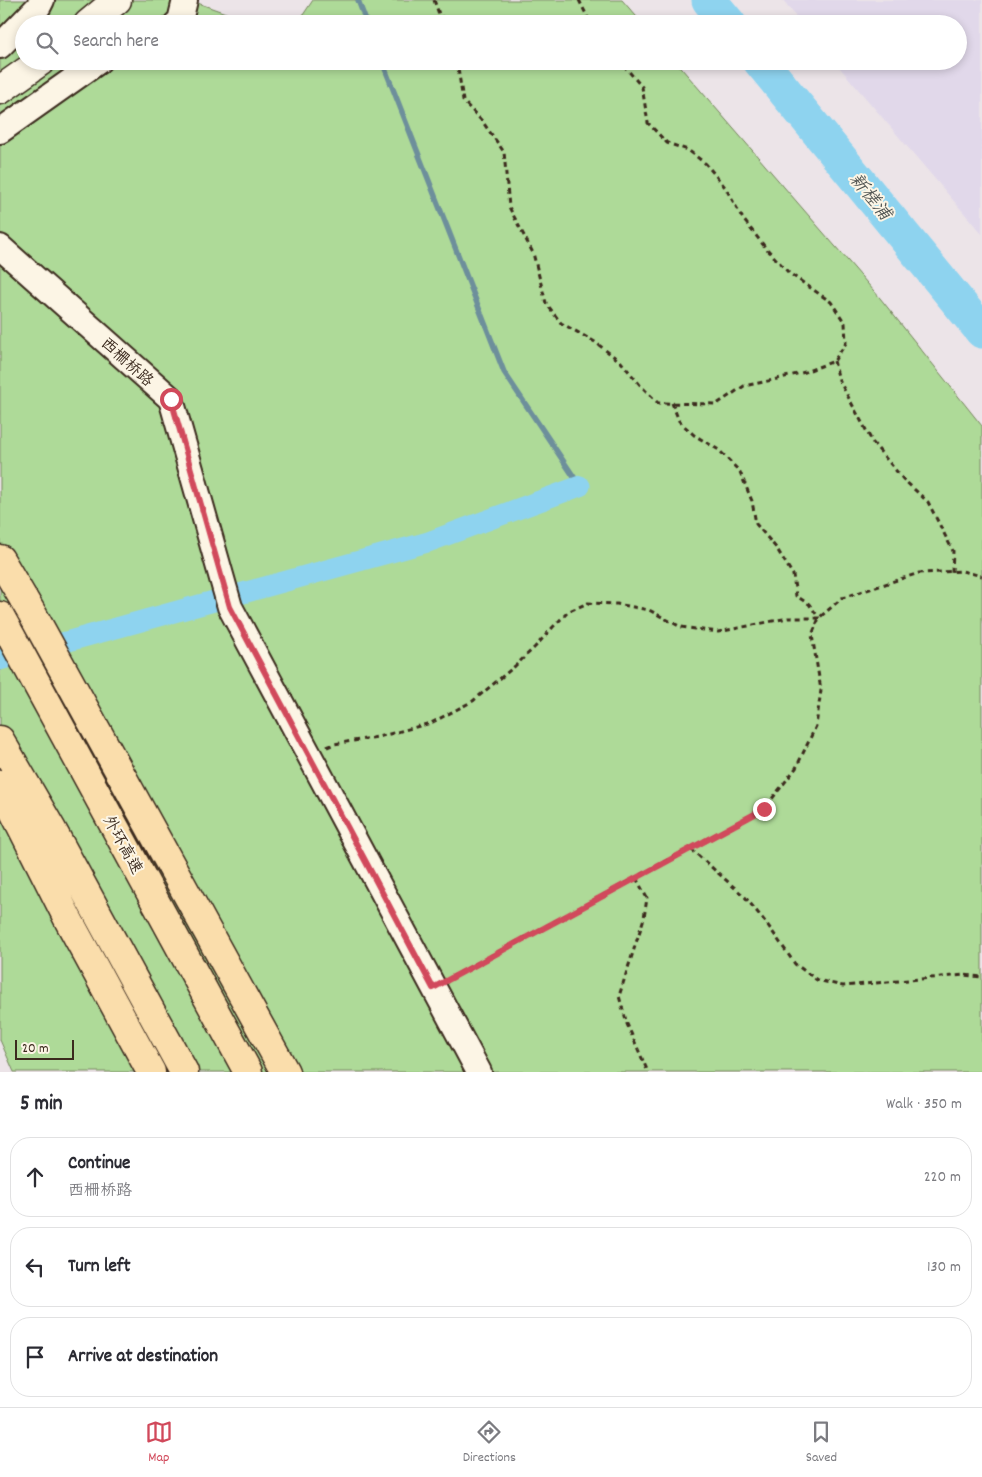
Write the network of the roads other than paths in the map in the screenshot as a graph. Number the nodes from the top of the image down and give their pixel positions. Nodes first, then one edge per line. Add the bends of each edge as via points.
1 (42, 0) edge
2 (185, 0) edge
3 (30, 15) edge
4 (181, 15) edge
5 (15, 31) edge
6 (0, 46) edge
7 (28, 70) edge
8 (86, 70) edge
9 (0, 90) edge
10 (0, 131) edge
11 (0, 247) edge
12 (0, 559) edge
13 (2, 619) edge
14 (0, 740) edge
15 (0, 784) edge
16 (151, 1072) edge
17 (184, 1072) edge
18 (248, 1072) edge
19 (285, 1072) edge
20 (479, 1072) edge

1 - 3 street
2 - 4 street
5 - 6 street
7 - 9 street
8 - 10 street
11 - 20 street, 西栅桥路 via 171,399 227,596
12 - 19 highway
13 - 18 highway, 外环高速
14 - 17 highway
15 - 16 highway via 69,921

